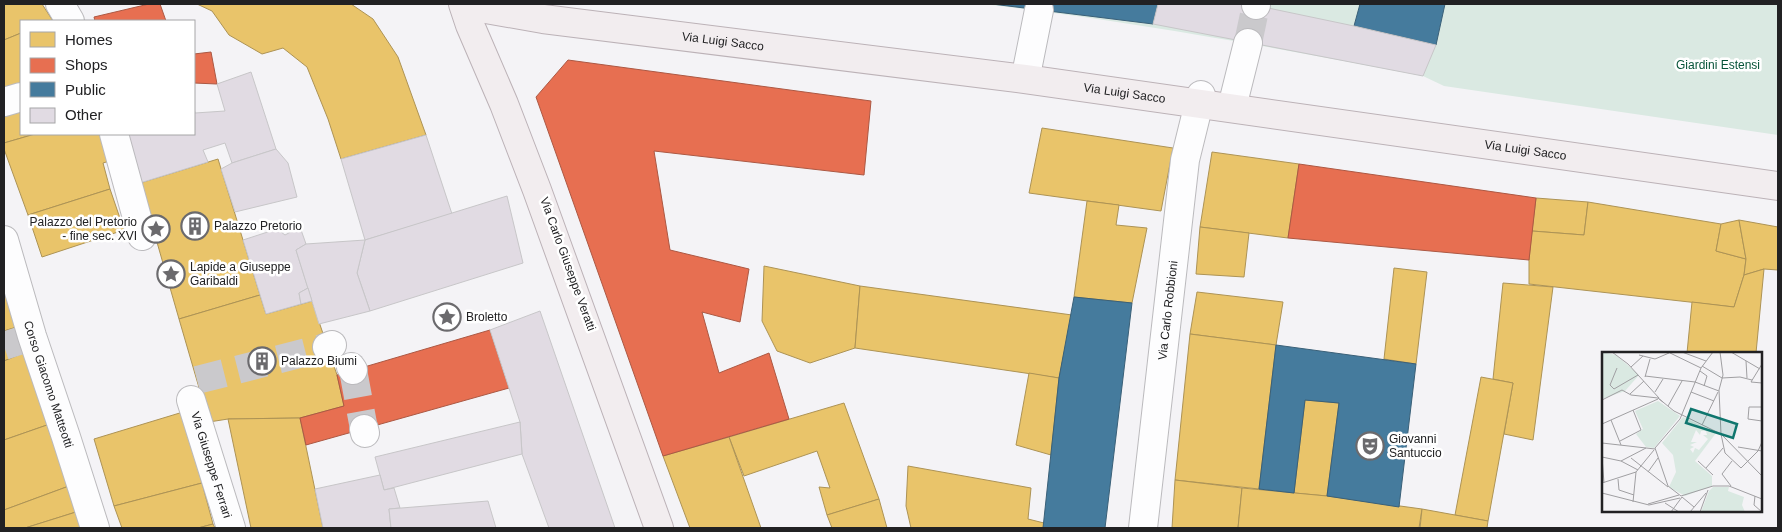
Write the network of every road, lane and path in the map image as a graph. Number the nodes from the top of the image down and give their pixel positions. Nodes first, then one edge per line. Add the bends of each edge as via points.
1 (60, 4) edge
2 (463, 4) edge
3 (470, 4) edge
4 (507, 4) edge
5 (1039, 10) dead end
6 (69, 20) edge
7 (1248, 43) tunnel mouth
8 (1027, 70) junction
9 (20, 96) edge
10 (1200, 99) junction
11 (1234, 99) junction
12 (4, 102) edge
13 (114, 135) edge
14 (1778, 177) edge
15 (1778, 186) edge
16 (142, 236) dead end
17 (4, 240) edge
18 (192, 387) dead end
19 (95, 528) edge
20 (231, 528) edge
21 (659, 528) edge
22 (664, 528) edge
23 (1142, 528) edge

1 - 6 street
2 - 21 main road, Via Carlo Giuseppe Veratti via 537,190
2 - 22 street, Via Carlo Giuseppe Veratti via 475,22 512,110
3 - 10 main road, Via Luigi Sacco via 543,19
4 - 8 main road, Via Luigi Sacco
5 - 8 street
7 - 11 street
8 - 10 main road, Via Luigi Sacco
9 - 12 street
10 - 11 main road, Via Luigi Sacco
10 - 15 main road, Via Luigi Sacco
10 - 23 street, Via Carlo Robbioni via 1185,160
11 - 14 main road, Via Luigi Sacco
13 - 16 street
17 - 19 street, Corso Giacomo Matteotti via 27,338 66,437
18 - 20 street, Via Giuseppe Ferrari

